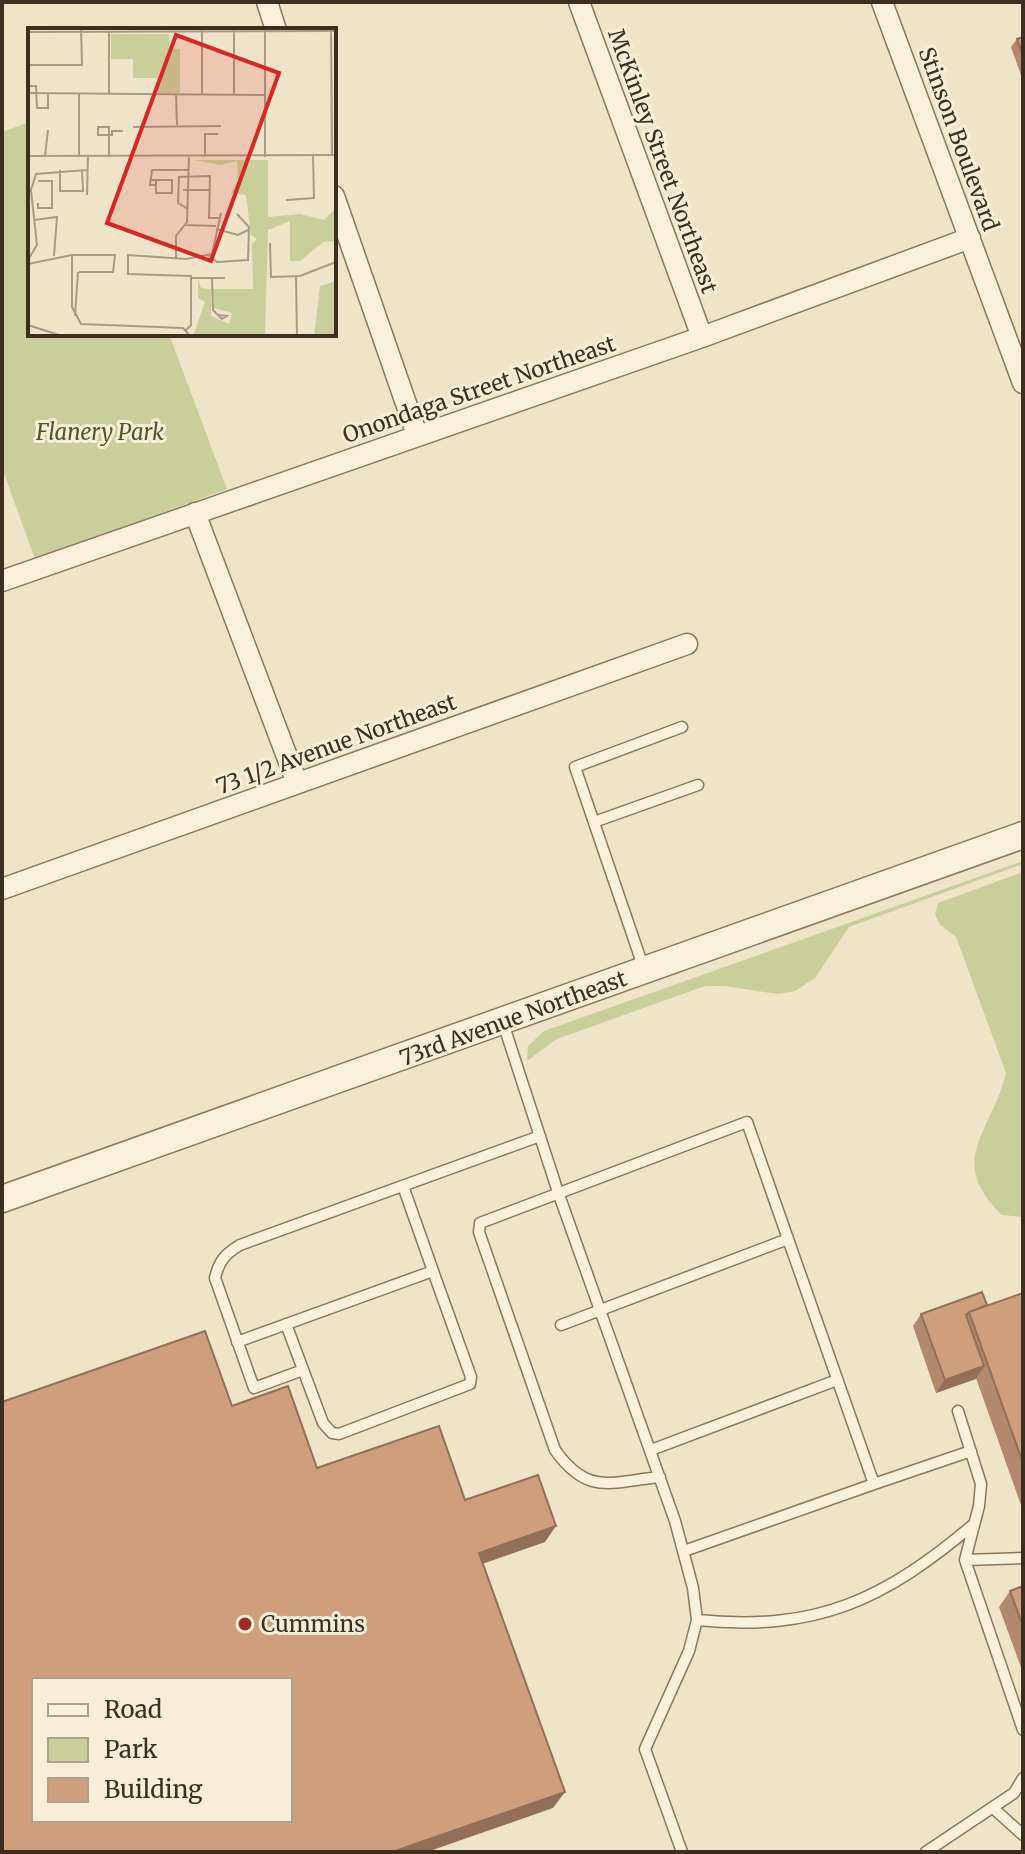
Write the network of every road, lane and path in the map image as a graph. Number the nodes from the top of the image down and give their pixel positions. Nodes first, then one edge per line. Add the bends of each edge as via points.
1 (267, 2) edge
2 (579, 2) edge
3 (882, 2) edge
4 (275, 28) edge
5 (336, 202) edge
6 (970, 238) junction
7 (702, 337) junction
8 (1023, 383) edge
9 (417, 435) junction
10 (195, 513) junction
11 (2, 581) edge
12 (687, 644) dead end
13 (682, 727) dead end
14 (297, 783) junction
15 (698, 785) dead end
16 (594, 822) junction
17 (1023, 835) edge
18 (2, 889) edge
19 (645, 971) junction
20 (502, 1022) junction
21 (540, 1136) junction
22 (403, 1186) junction
23 (558, 1192) junction
24 (2, 1199) edge
25 (788, 1239) junction
26 (433, 1271) junction
27 (599, 1310) junction
28 (286, 1324) junction
29 (561, 1325) dead end
30 (237, 1342) junction
31 (303, 1370) junction
32 (837, 1380) junction
33 (958, 1411) dead end
34 (651, 1450) junction
35 (971, 1451) junction
36 (660, 1477) junction
37 (874, 1484) junction
38 (974, 1524) junction
39 (684, 1551) junction
40 (1023, 1558) edge
41 (965, 1560) junction
42 (697, 1620) junction
43 (1023, 1730) edge
44 (1023, 1778) edge
45 (993, 1808) junction
46 (1023, 1835) edge
47 (682, 1852) edge
48 (926, 1852) edge

1 - 4 street
2 - 7 street, McKinley Street Northeast
3 - 6 street, Stinson Boulevard
5 - 9 street
6 - 7 street, Onondaga Street Northeast
6 - 8 street, Stinson Boulevard
7 - 9 street, Onondaga Street Northeast
9 - 10 street, Onondaga Street Northeast
10 - 11 street, Onondaga Street Northeast
10 - 14 street
12 - 14 street, 73 1/2 Avenue Northeast
13 - 16 lane via 575,767
14 - 18 street, 73 1/2 Avenue Northeast
15 - 16 lane
16 - 19 lane
17 - 19 street, 73rd Avenue Northeast
19 - 20 street, 73rd Avenue Northeast
20 - 21 lane
20 - 24 street, 73rd Avenue Northeast
21 - 22 lane
21 - 23 lane
22 - 26 lane
22 - 30 lane via 226,1253 215,1278
23 - 25 lane via 747,1122
23 - 27 lane
23 - 36 lane via 487,1219 479,1232 555,1450 566,1466 591,1481
25 - 27 lane
25 - 32 lane
26 - 28 lane
26 - 31 lane via 470,1384 339,1434 323,1423
27 - 29 lane
27 - 34 lane
28 - 30 lane
28 - 31 lane
30 - 31 lane via 254,1388
32 - 34 lane
32 - 37 lane
33 - 35 lane
34 - 36 lane
35 - 37 lane
35 - 38 lane via 981,1484
36 - 39 lane
37 - 39 lane
38 - 41 lane
38 - 42 lane via 924,1565 852,1604 780,1622
39 - 42 lane
40 - 41 lane
41 - 43 lane
42 - 47 lane via 689,1651 645,1749
44 - 45 lane via 1014,1793
45 - 46 lane
45 - 48 lane

